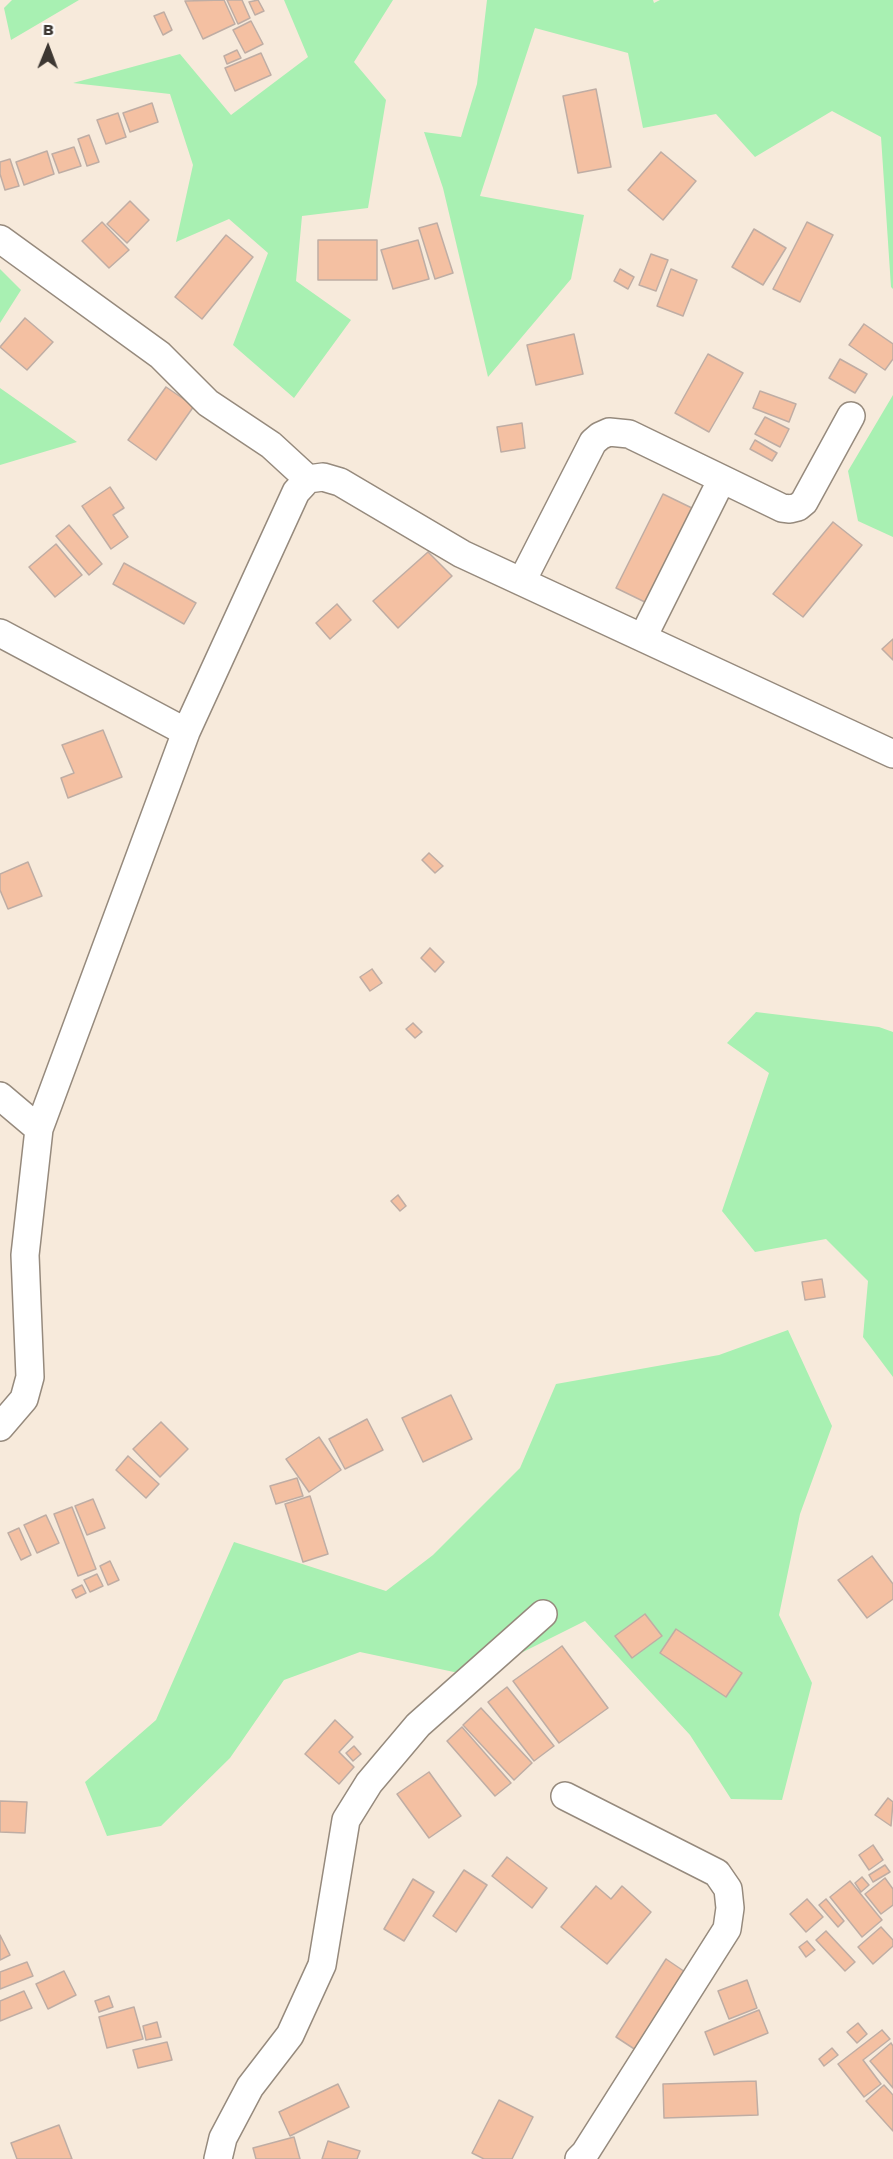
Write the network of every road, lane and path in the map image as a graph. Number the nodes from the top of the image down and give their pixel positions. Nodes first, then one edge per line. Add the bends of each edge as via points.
1 (0, 239) edge
2 (851, 417) dead end
3 (308, 479) junction
4 (722, 479) junction
5 (522, 581) junction
6 (0, 633) edge
7 (643, 637) junction
8 (186, 732) junction
9 (893, 754) edge
10 (0, 1096) edge
11 (39, 1129) junction
12 (0, 1427) edge
13 (543, 1614) dead end
14 (565, 1796) dead end
15 (218, 2159) edge
16 (579, 2159) edge

1 - 3 street via 160,355 208,403 271,445
2 - 4 street via 798,507 782,508
3 - 5 street via 323,477 339,483 462,554
3 - 8 street via 296,492
4 - 5 street via 629,434 609,432 600,436 593,442
4 - 7 street
5 - 7 street
6 - 8 street
7 - 9 street
8 - 11 street
10 - 11 street
11 - 12 street via 25,1255 30,1377 24,1399
13 - 15 street via 418,1725 369,1783 346,1820 322,1965 290,2035 250,2087 223,2138
14 - 16 street via 717,1873 728,1889 730,1908 727,1929

